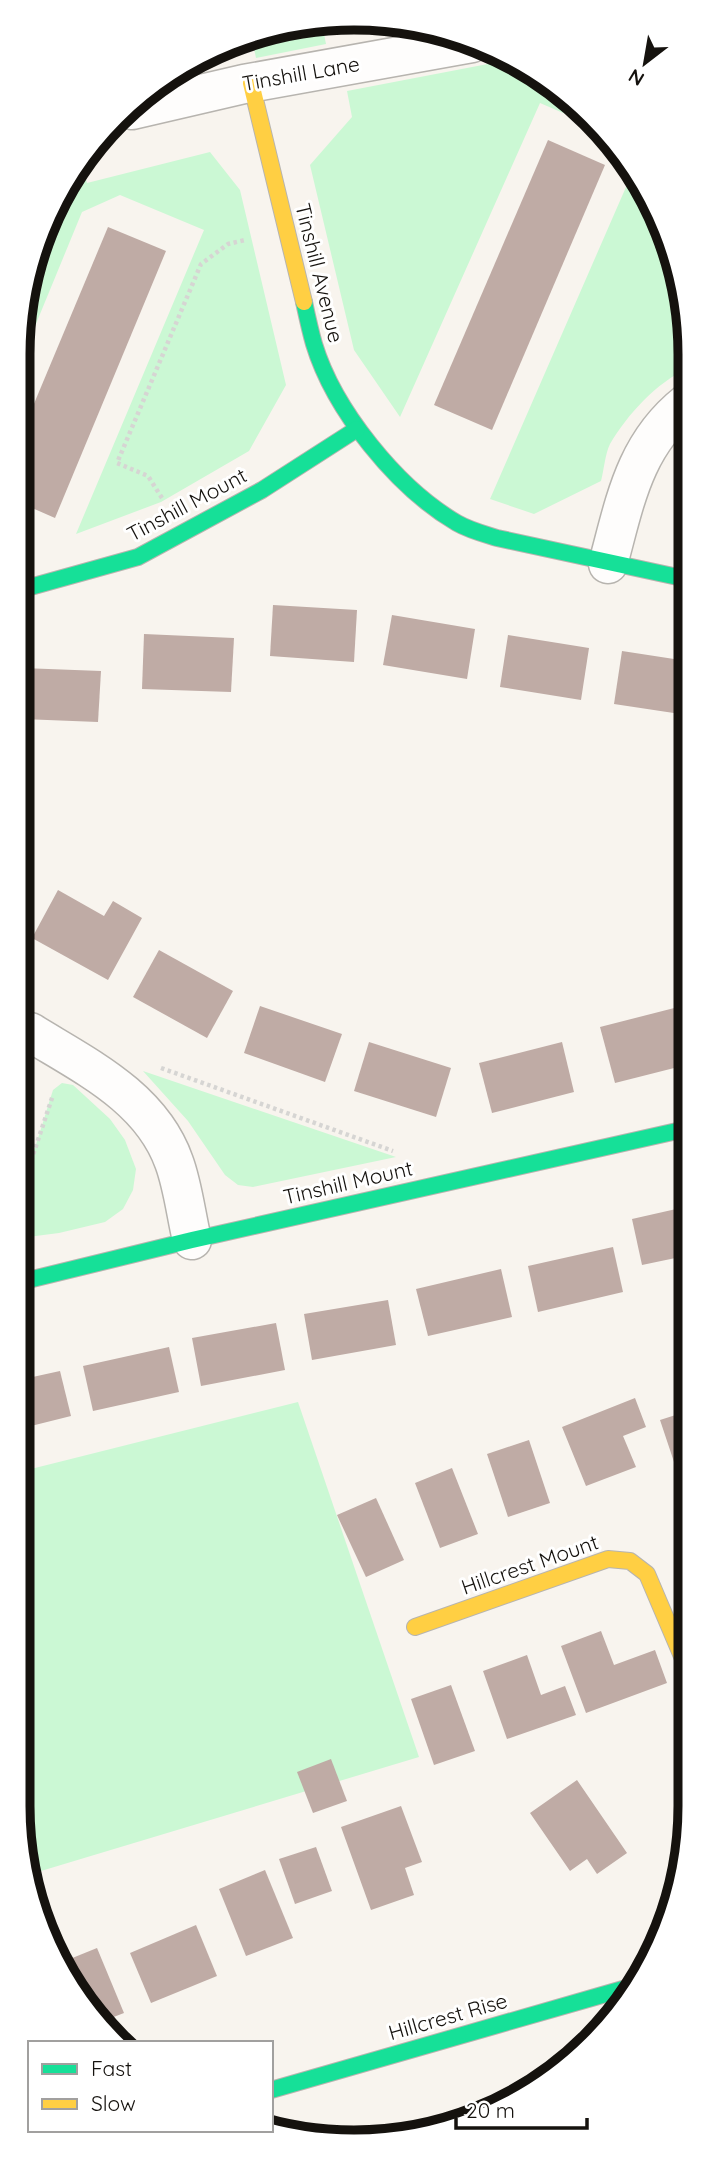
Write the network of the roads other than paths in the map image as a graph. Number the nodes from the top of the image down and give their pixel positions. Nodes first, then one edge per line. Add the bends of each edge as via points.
1 (455, 46) edge
2 (251, 83) junction
3 (143, 107) edge
4 (678, 411) edge
5 (357, 429) junction
6 (608, 564) junction
7 (678, 577) edge
8 (30, 587) edge
9 (45, 1041) road end
10 (678, 1131) edge
11 (192, 1240) junction
12 (30, 1280) edge
13 (415, 1627) dead end
14 (678, 1647) edge
15 (621, 1989) edge
16 (273, 2089) edge

1 - 2 street, Tinshill Lane
2 - 3 street, Tinshill Lane
2 - 5 street, Tinshill Avenue via 314,345
4 - 6 street via 647,447 630,482
5 - 6 street, Tinshill Avenue via 401,479 469,529
5 - 8 street, Tinshill Mount via 262,490 138,557
6 - 7 street, Tinshill Avenue
9 - 11 street via 117,1087 155,1126 174,1161
10 - 11 street, Tinshill Mount
11 - 12 street, Tinshill Mount
13 - 14 street, Hillcrest Mount via 608,1559 630,1561 647,1574
15 - 16 street, Hillcrest Rise

